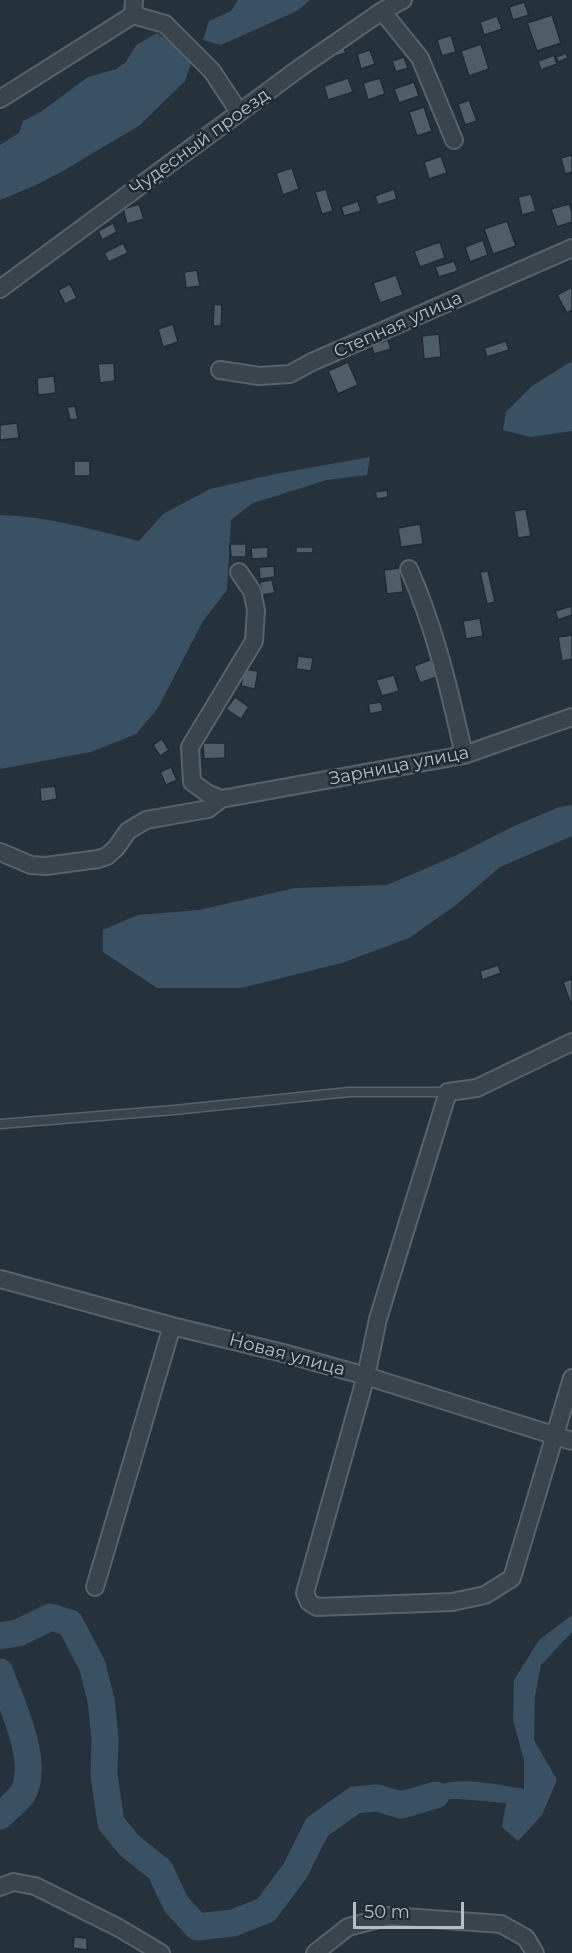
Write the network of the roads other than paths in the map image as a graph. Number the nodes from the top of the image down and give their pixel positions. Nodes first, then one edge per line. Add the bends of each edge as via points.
1 (403, 0) edge
2 (134, 8) edge
3 (382, 11) junction
4 (0, 99) edge
5 (239, 112) junction
6 (454, 140) dead end
7 (572, 248) edge
8 (0, 289) edge
9 (220, 370) dead end
10 (408, 569) dead end
11 (239, 572) dead end
12 (572, 717) edge
13 (464, 755) junction
14 (221, 798) junction
15 (0, 852) edge
16 (572, 1042) edge
17 (448, 1092) junction
18 (0, 1124) edge
19 (0, 1279) edge
20 (172, 1326) junction
21 (366, 1376) junction
22 (572, 1378) edge
23 (554, 1435) junction
24 (572, 1441) edge
25 (95, 1587) dead end
26 (0, 1887) edge
27 (161, 1953) edge
28 (315, 1953) edge
29 (535, 1953) edge

1 - 3 street, Чудесный проезд
2 - 4 street
2 - 5 street via 165,24 212,71
3 - 5 street, Чудесный проезд
3 - 6 street via 420,58
5 - 8 street, Чудесный проезд
7 - 9 street, Степная улица via 290,374 259,376
10 - 13 street via 422,600 450,691
11 - 14 street via 252,591 256,610 254,642 190,747 192,782
12 - 13 street, Зарница улица
13 - 14 street, Зарница улица
14 - 15 street, Зарница улица via 208,809 146,820 128,831 107,856 98,859 31,865
16 - 17 street via 477,1088
17 - 18 lane via 349,1092
17 - 21 street via 378,1318
19 - 20 street, Новая улица
20 - 21 street, Новая улица
20 - 25 street
21 - 23 street, Новая улица
21 - 23 street via 305,1593 317,1607 452,1602 485,1595 512,1578
22 - 23 street
23 - 24 street, Новая улица
26 - 27 street via 13,1882 35,1886
28 - 29 street via 348,1927 390,1916 501,1924 526,1938

